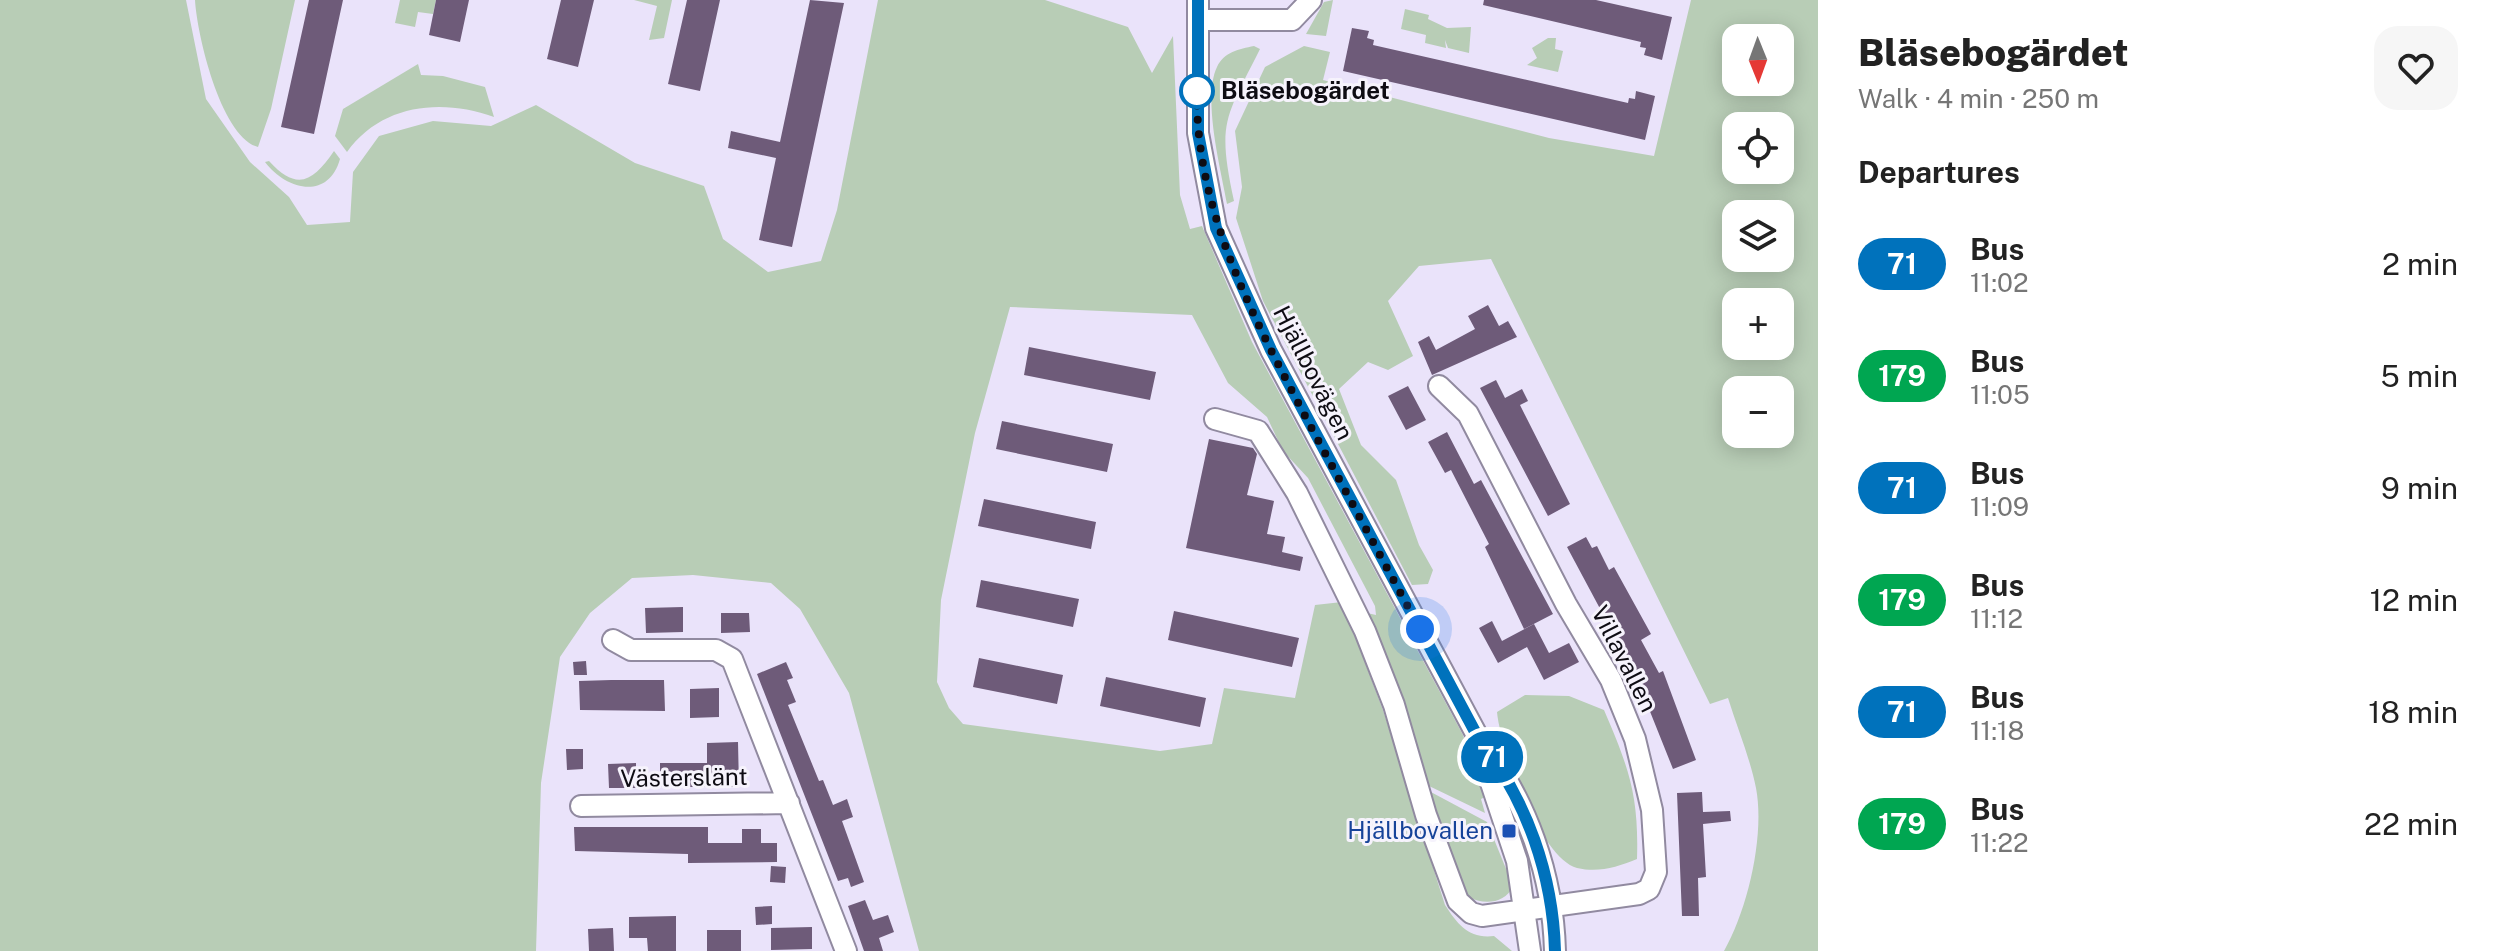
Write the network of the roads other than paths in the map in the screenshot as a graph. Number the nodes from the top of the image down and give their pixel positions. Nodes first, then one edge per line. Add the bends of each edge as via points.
1 (1311, 0) edge
2 (1198, 10) edge
3 (1439, 386) dead end
4 (1215, 419) dead end
5 (613, 640) dead end
6 (1480, 741) junction
7 (789, 803) junction
8 (581, 806) dead end
9 (1551, 908) junction
10 (1524, 911) junction
11 (846, 951) edge
12 (1530, 951) edge
13 (1555, 951) edge

1 - 2 street via 1292,20
2 - 6 street, Hjällbovägen via 1198,133 1216,228 1271,350
3 - 9 street, Villavallen via 1468,414 1611,680 1635,739 1652,810 1656,872 1649,889
4 - 10 street via 1258,431 1297,493 1365,631 1458,901 1482,916
5 - 7 street, Västerslänt via 631,650 716,650 732,659
6 - 9 street, Hjällbovägen via 1524,815 1539,852
6 - 10 street, Hjällbovägen via 1509,831
7 - 8 street, Västerslänt
7 - 11 street, Västerslänt
9 - 10 street
9 - 13 street, Hjällbovägen
10 - 12 street, Hjällbovägen

